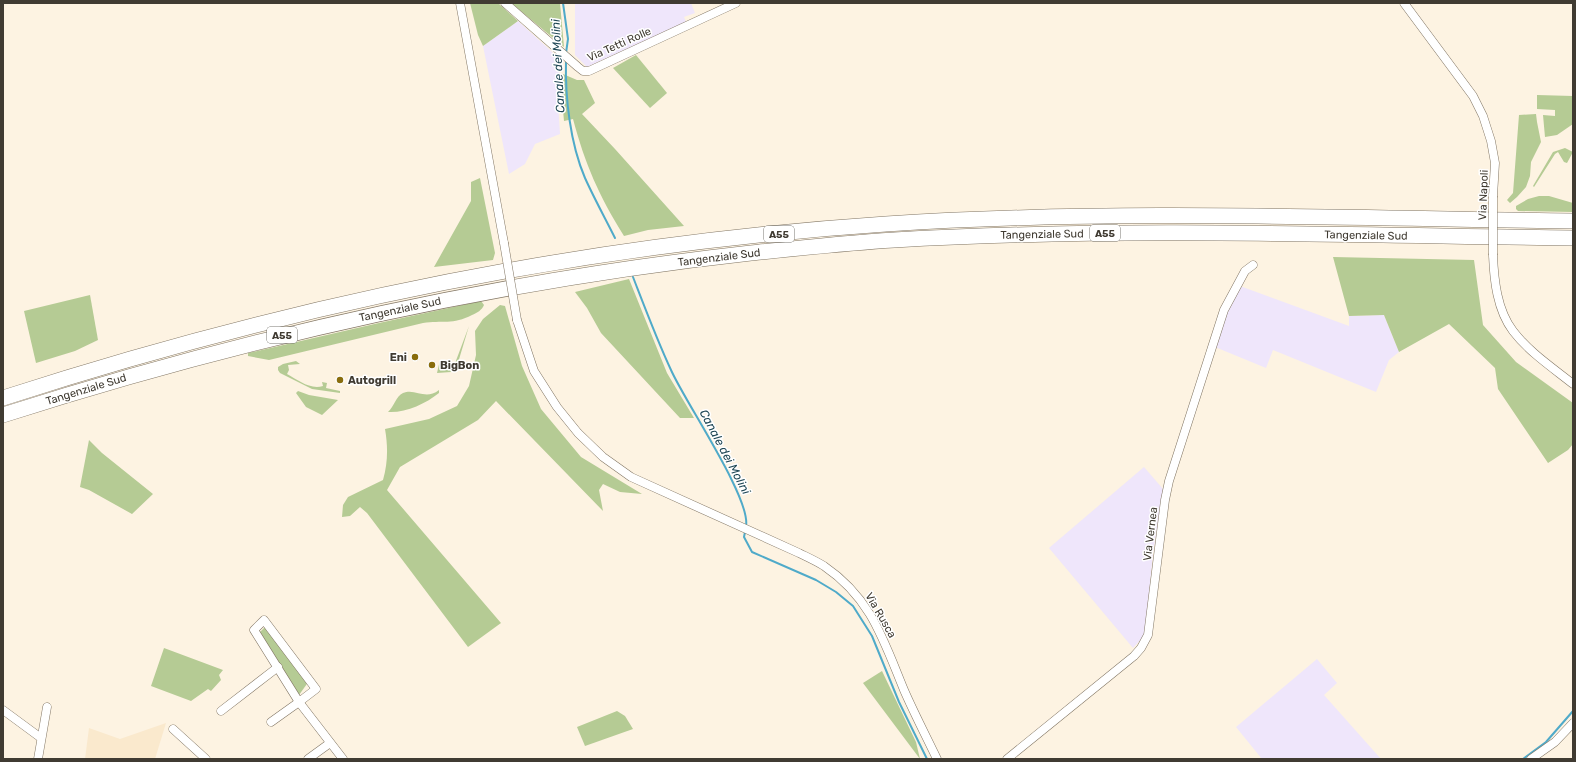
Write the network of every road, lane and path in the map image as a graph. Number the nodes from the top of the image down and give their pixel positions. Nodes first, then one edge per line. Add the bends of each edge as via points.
1 (460, 3) edge
2 (505, 3) edge
3 (736, 3) edge
4 (1404, 3) edge
5 (1573, 221) edge
6 (1573, 238) edge
7 (1253, 265) dead end
8 (1573, 384) edge
9 (3, 398) edge
10 (3, 415) edge
11 (278, 667) junction
12 (300, 702) junction
13 (47, 707) dead end
14 (3, 710) edge
15 (221, 711) dead end
16 (271, 722) dead end
17 (1573, 723) edge
18 (173, 729) dead end
19 (41, 738) junction
20 (330, 743) junction
21 (38, 759) edge
22 (206, 759) edge
23 (308, 759) edge
24 (343, 759) edge
25 (937, 759) edge
26 (1007, 759) edge
27 (1531, 759) edge

1 - 25 street, Via Rusca, bridge via 518,320 534,371 578,434 603,457 631,477 823,565 841,579 860,598 873,619
2 - 3 street, Via Tetti Rolle via 583,71 589,71
4 - 8 street, Via Napoli, bridge via 1473,96 1483,116 1495,164 1492,255 1495,287 1506,318 1512,330 1534,352
5 - 9 highway, Tangenziale Sud / A55 via 1100,216 1016,218 886,224 699,242 516,270 336,306 147,354
6 - 10 highway, Tangenziale Sud / A55 via 1012,234 891,240 699,259 519,286 301,331 143,372
7 - 26 street, Via Vernea via 1245,271 1224,310 1170,481 1165,500 1146,642 1133,656
11 - 12 street
11 - 12 street via 254,630 264,620 316,689
11 - 15 street
12 - 16 street
12 - 20 street
13 - 19 street
14 - 19 street
17 - 27 street via 1555,742
18 - 22 street
19 - 21 street
20 - 23 street
20 - 24 street

